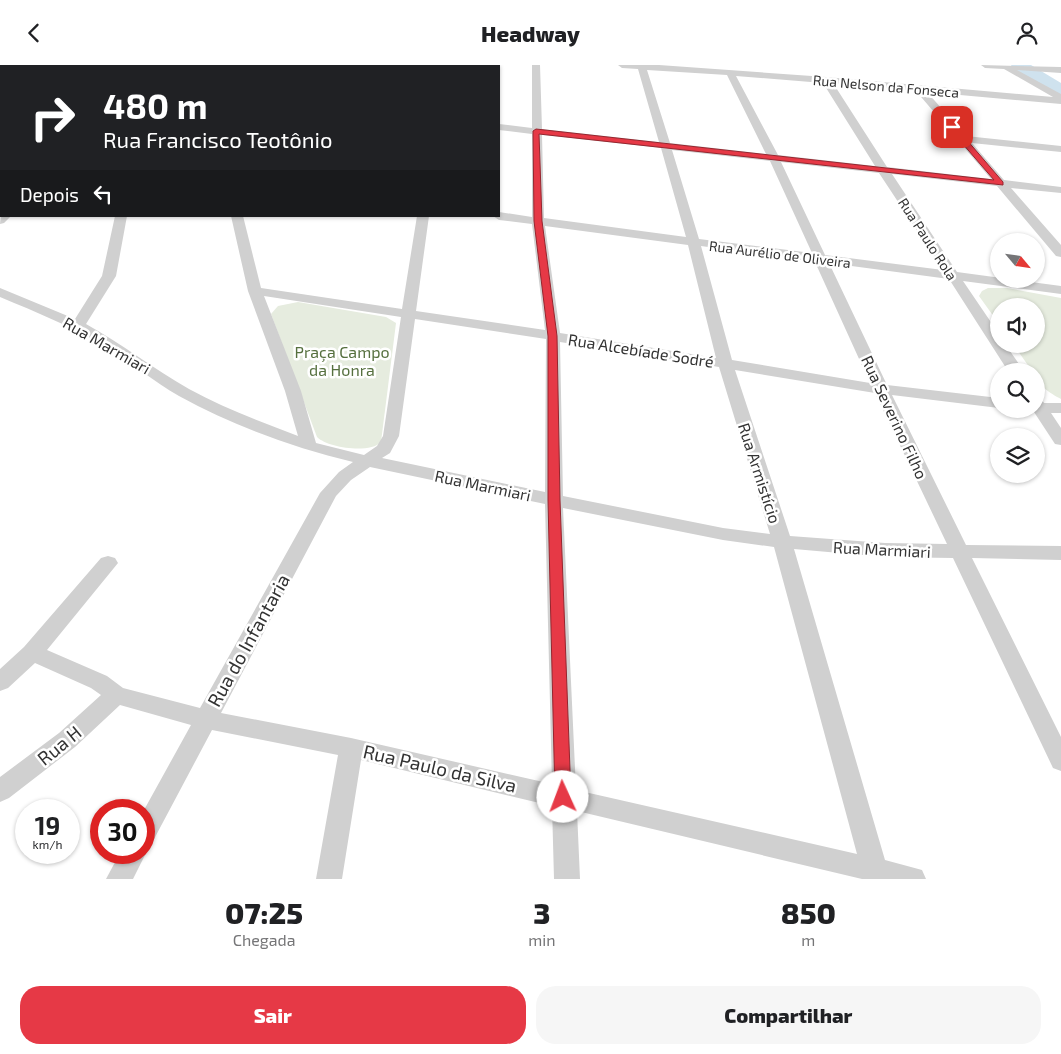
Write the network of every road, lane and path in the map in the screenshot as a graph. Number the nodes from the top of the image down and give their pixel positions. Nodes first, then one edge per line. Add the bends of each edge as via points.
1 (536, 65) edge
2 (622, 65) edge
3 (985, 65) edge
4 (1006, 66) edge
5 (642, 67) junction
6 (1034, 67) edge
7 (748, 69) edge
8 (1061, 70) edge
9 (730, 73) junction
10 (1049, 78) dead end
11 (826, 80) junction
12 (919, 89) junction
13 (1061, 100) edge
14 (500, 127) edge
15 (536, 131) junction
16 (962, 139) junction
17 (665, 146) junction
18 (1061, 149) edge
19 (774, 158) junction
20 (883, 170) junction
21 (1000, 183) junction
22 (1061, 190) edge
23 (500, 216) edge
24 (121, 217) edge
25 (237, 217) edge
26 (423, 217) edge
27 (538, 221) junction
28 (1047, 236) junction
29 (1061, 237) edge
30 (694, 243) junction
31 (1061, 253) edge
32 (820, 259) junction
33 (953, 275) junction
34 (1061, 290) edge
35 (255, 291) junction
36 (0, 292) edge
37 (409, 314) junction
38 (78, 325) junction
39 (552, 336) junction
40 (725, 363) junction
41 (1011, 363) edge
42 (880, 389) junction
43 (990, 402) edge
44 (1045, 407) edge
45 (1061, 408) edge
46 (1045, 417) edge
47 (1061, 439) edge
48 (309, 446) junction
49 (368, 461) junction
50 (554, 500) junction
51 (782, 542) junction
52 (960, 553) junction
53 (1061, 553) edge
54 (108, 563) dead end
55 (32, 653) junction
56 (0, 682) edge
57 (116, 695) junction
58 (204, 719) junction
59 (351, 748) junction
60 (1061, 761) edge
61 (0, 791) edge
62 (563, 797) junction
63 (155, 812) edge
64 (127, 864) edge
65 (876, 875) edge
66 (119, 879) edge
67 (329, 879) edge
68 (566, 879) edge
69 (913, 879) edge

1 - 15 street
2 - 5 street, Rua Nelson da Fonseca
3 - 4 street
4 - 6 street
4 - 13 street
5 - 9 street, Rua Nelson da Fonseca
5 - 17 street, Rua Armistício
6 - 8 street
6 - 10 street
7 - 9 street, Rua Nelson da Fonseca
7 - 11 street, Rua Nelson da Fonseca
9 - 19 street, Rua Severino Filho
11 - 12 street, Rua Nelson da Fonseca
11 - 20 street, Rua Paulo Rola
12 - 13 street, Rua Nelson da Fonseca
12 - 16 street
14 - 15 street
15 - 17 street
15 - 27 street
16 - 18 street
16 - 21 street
17 - 19 street
17 - 30 street, Rua Armistício
19 - 20 street
19 - 32 street, Rua Severino Filho
20 - 21 street
20 - 33 street, Rua Paulo Rola
21 - 22 street
21 - 28 street
23 - 27 street, Rua Aurélio de Oliveira
24 - 38 street via 109,276
25 - 35 street
26 - 37 street, Rua do Infantaria
27 - 30 street, Rua Aurélio de Oliveira
27 - 39 street
28 - 29 street
28 - 31 street
30 - 32 street, Rua Aurélio de Oliveira
30 - 40 street, Rua Armistício
32 - 33 street, Rua Aurélio de Oliveira
32 - 42 street, Rua Severino Filho
33 - 34 street, Rua Aurélio de Oliveira
33 - 41 street, Rua Paulo Rola
35 - 37 street, Rua Alcebíade Sodré
35 - 48 street via 293,391
36 - 38 street, Rua Marmiari
37 - 39 street, Rua Alcebíade Sodré
37 - 49 street, Rua do Infantaria via 391,436 384,449
38 - 48 street, Rua Marmiari via 183,391 233,417
39 - 40 street, Rua Alcebíade Sodré
39 - 50 street
40 - 42 street, Rua Alcebíade Sodré
40 - 51 street, Rua Armistício
42 - 43 street, Rua Alcebíade Sodré
42 - 52 street, Rua Severino Filho
44 - 45 street
46 - 47 street
48 - 49 street, Rua Marmiari
49 - 50 street, Rua Marmiari
49 - 58 street, Rua do Infantaria via 345,476 329,493
50 - 51 street, Rua Marmiari via 723,534
50 - 62 street
51 - 52 street, Rua Marmiari
51 - 65 street, Rua Armistício
52 - 53 street, Rua Marmiari
52 - 60 street, Rua Severino Filho
54 - 55 street
55 - 56 street
55 - 57 street, Rua Paulo da Silva via 99,682
57 - 58 street, Rua Paulo da Silva
57 - 61 street, Rua H via 68,740
58 - 59 street, Rua Paulo da Silva
58 - 63 street, Rua do Infantaria
59 - 62 street, Rua Paulo da Silva
59 - 67 street
62 - 65 street, Rua Paulo da Silva
62 - 68 street
64 - 66 street
65 - 69 street, Rua Paulo da Silva

